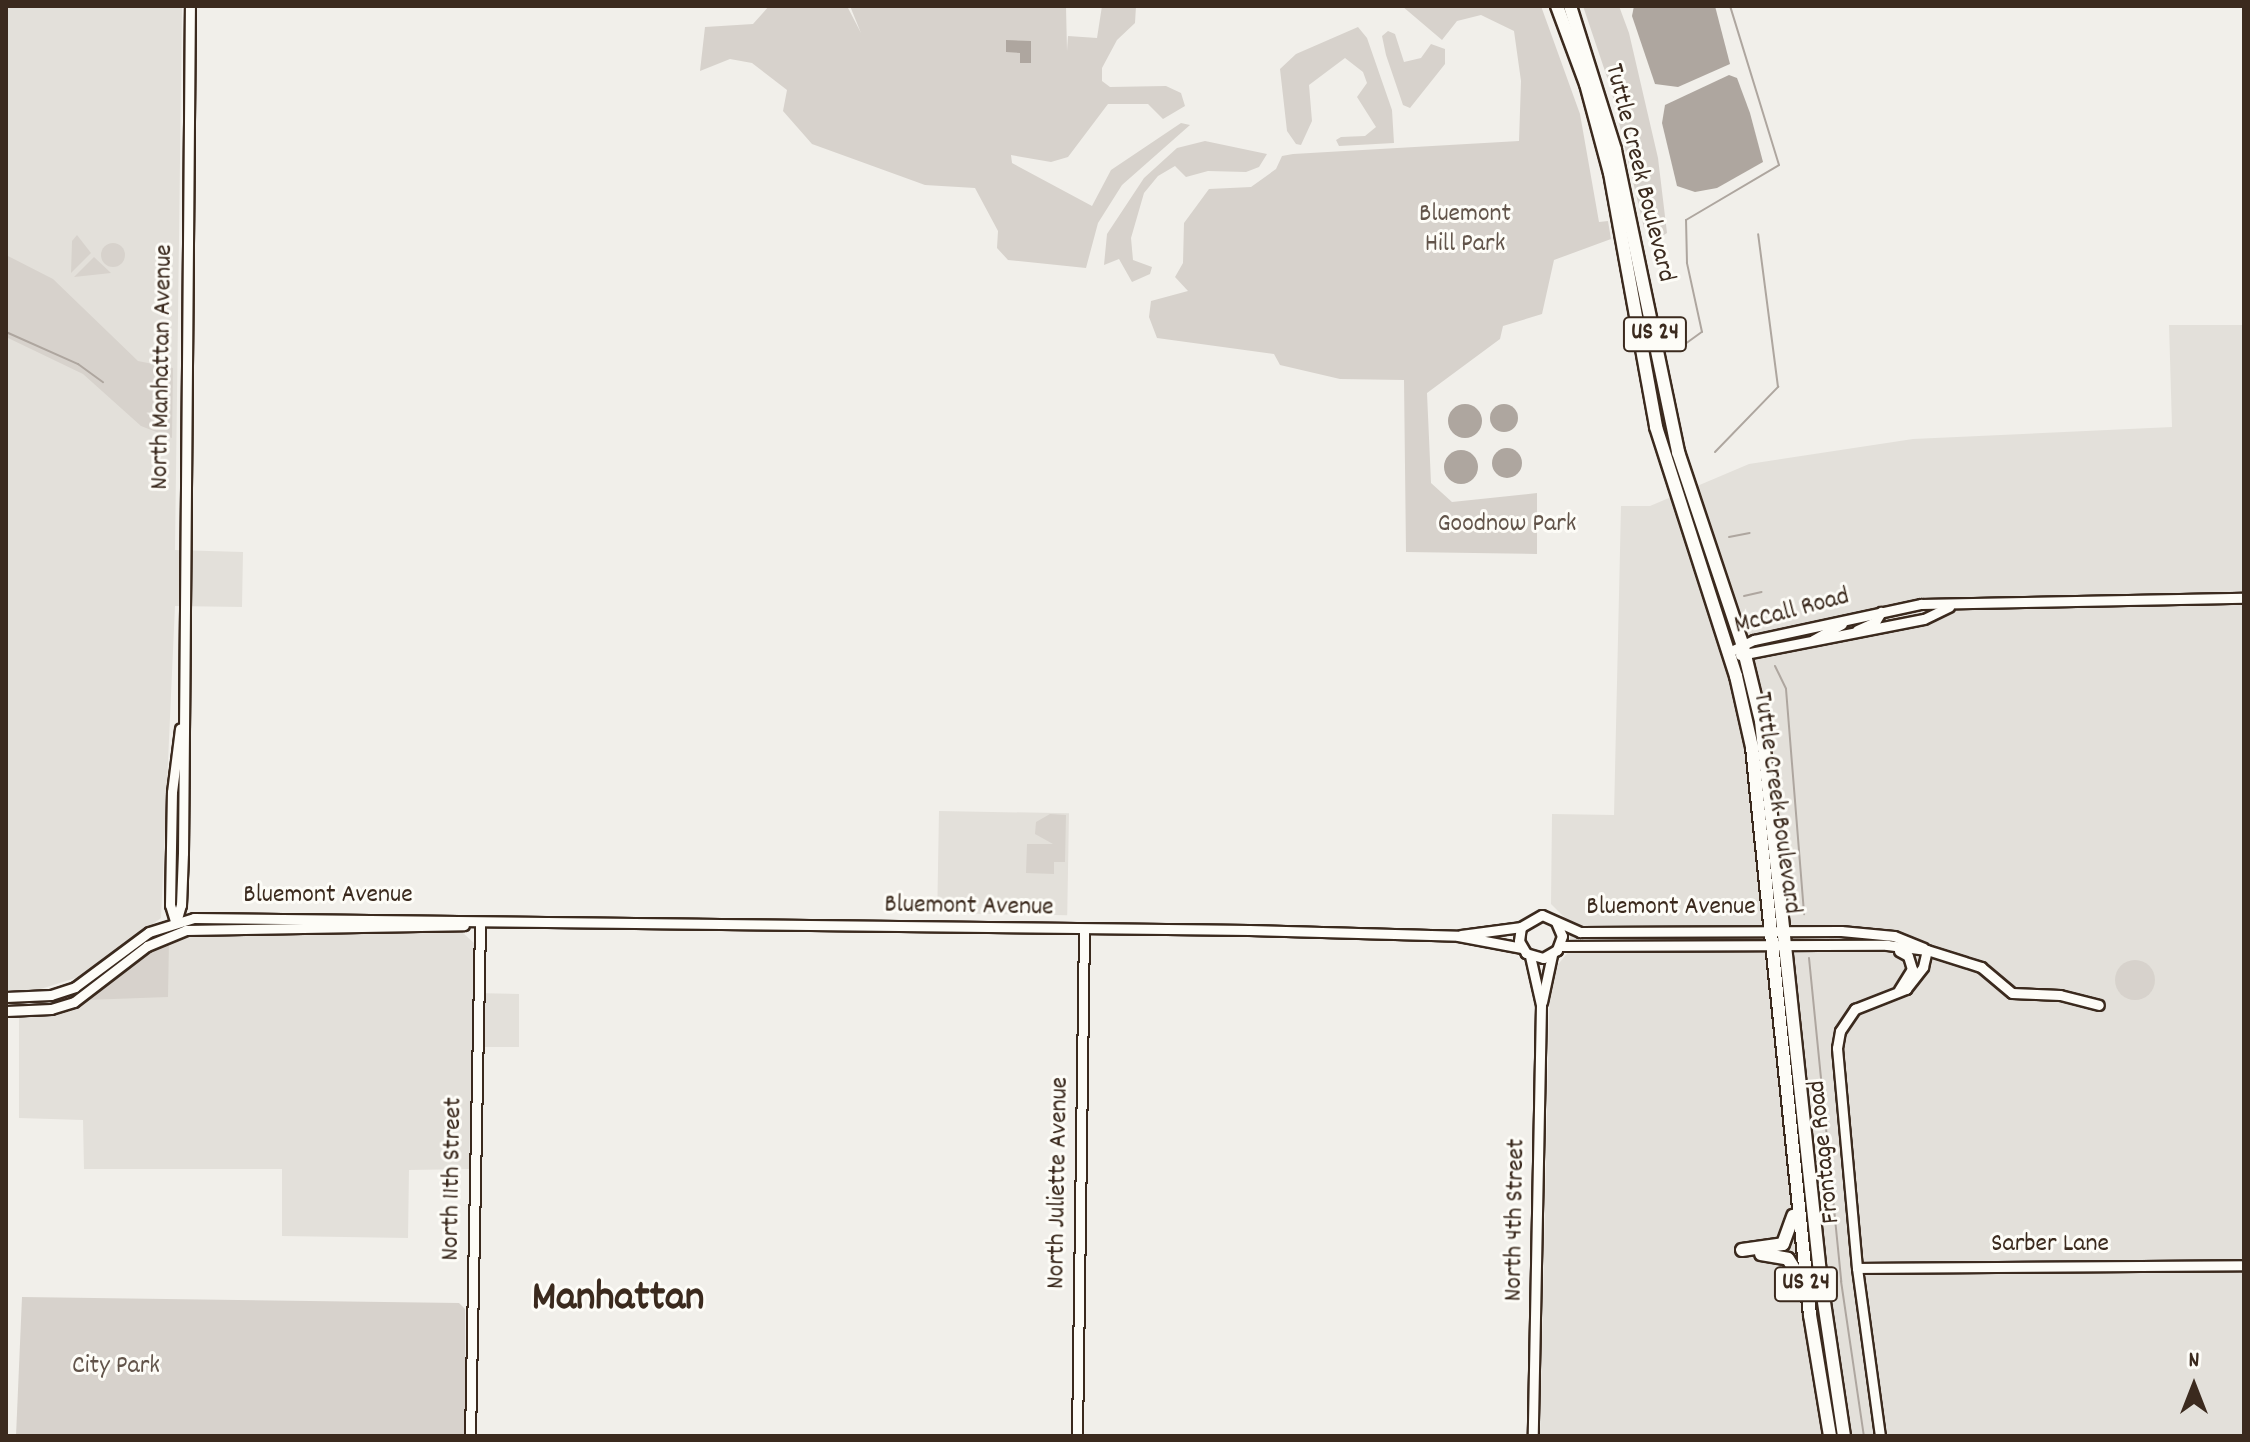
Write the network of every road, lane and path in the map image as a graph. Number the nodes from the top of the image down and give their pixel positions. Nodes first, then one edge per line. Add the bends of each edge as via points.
1 (190, 6) edge
2 (1557, 6) edge
3 (1570, 6) edge
4 (1661, 367) junction
5 (1656, 427) junction
6 (1646, 440) dead end
7 (2244, 598) edge
8 (1949, 607) junction
9 (1881, 612) junction
10 (1851, 619) junction
11 (1847, 635) junction
12 (1742, 643) junction
13 (1811, 643) junction
14 (1729, 652) junction
15 (1747, 657) junction
16 (1556, 922) junction
17 (480, 923) junction
18 (176, 927) junction
19 (1521, 927) junction
20 (1084, 930) junction
21 (1771, 931) junction
22 (1785, 931) junction
23 (1458, 936) junction
24 (1772, 945) junction
25 (1887, 945) junction
26 (1560, 946) junction
27 (1787, 946) junction
28 (1522, 948) junction
29 (1927, 950) junction
30 (1552, 955) junction
31 (1530, 956) junction
32 (1897, 993) junction
33 (6, 997) edge
34 (1541, 1005) junction
35 (2099, 1005) dead end
36 (6, 1011) edge
37 (1790, 1130) junction
38 (2244, 1265) edge
39 (1857, 1268) junction
40 (1810, 1315) junction
41 (470, 1436) edge
42 (1077, 1436) edge
43 (1533, 1436) edge
44 (1830, 1436) edge
45 (1844, 1436) edge
46 (1880, 1436) edge

1 - 18 main road, North Manhattan Avenue via 182,880
2 - 5 highway, Tuttle Creek Boulevard / US 24 via 1586,84 1610,173
3 - 4 highway, Tuttle Creek Boulevard / US 24 via 1612,137
4 - 5 highway
4 - 12 highway, Tuttle Creek Boulevard / US 24 via 1687,485
5 - 6 highway
5 - 14 highway, Tuttle Creek Boulevard / US 24
7 - 8 main road, McCall Road via 2032,599
8 - 9 main road, McCall Road via 1921,604
8 - 11 main road, McCall Road via 1924,619
9 - 10 main road, McCall Road
9 - 11 main road via 1875,622
10 - 12 main road, McCall Road
10 - 13 main road
11 - 13 main road, McCall Road
12 - 14 main road, McCall Road
12 - 15 highway, Tuttle Creek Boulevard / US 24
13 - 15 main road, McCall Road
14 - 15 main road, McCall Road
14 - 21 highway, Tuttle Creek Boulevard / US 24 via 1752,747
15 - 22 highway, Tuttle Creek Boulevard / US 24 via 1767,751
16 - 19 main road via 1535,915
16 - 21 main road, Bluemont Avenue via 1580,932
16 - 26 main road
17 - 18 main road, Bluemont Avenue via 269,916
17 - 20 main road, Bluemont Avenue
17 - 41 main road, North 11th Street
18 - 33 main road via 149,932 75,987 51,995
18 - 36 main road via 74,1002
19 - 23 main road, Bluemont Avenue
19 - 28 main road
20 - 23 main road, Bluemont Avenue
20 - 42 main road, North Juliette Avenue
21 - 22 main road, Bluemont Avenue
21 - 24 highway, Tuttle Creek Boulevard / US 24
22 - 27 highway, Tuttle Creek Boulevard / US 24
22 - 29 main road, Bluemont Avenue via 1880,934
23 - 28 main road, Bluemont Avenue
24 - 26 main road, Bluemont Avenue
24 - 27 main road, Bluemont Avenue
24 - 37 highway, Tuttle Creek Boulevard / US 24
25 - 27 main road, Bluemont Avenue
25 - 29 main road, Bluemont Avenue
25 - 32 main road via 1912,962
26 - 30 main road
27 - 45 highway, Tuttle Creek Boulevard / US 24 via 1822,1293
28 - 31 main road
29 - 32 main road via 1916,980
29 - 35 main road, Bluemont Avenue via 1981,967 2012,993 2060,995
30 - 31 main road
30 - 34 main road, North 4th Street
31 - 34 main road, North 4th Street
32 - 39 main road, Frontage Road via 1855,1009 1840,1031 1837,1048
34 - 43 main road, North 4th Street
37 - 40 highway, Tuttle Creek Boulevard / US 24
37 - 40 highway via 1790,1234 1775,1247 1742,1250 1783,1256 1793,1263
38 - 39 main road, Sarber Lane
39 - 46 main road, Frontage Road
40 - 44 highway, Tuttle Creek Boulevard / US 24

